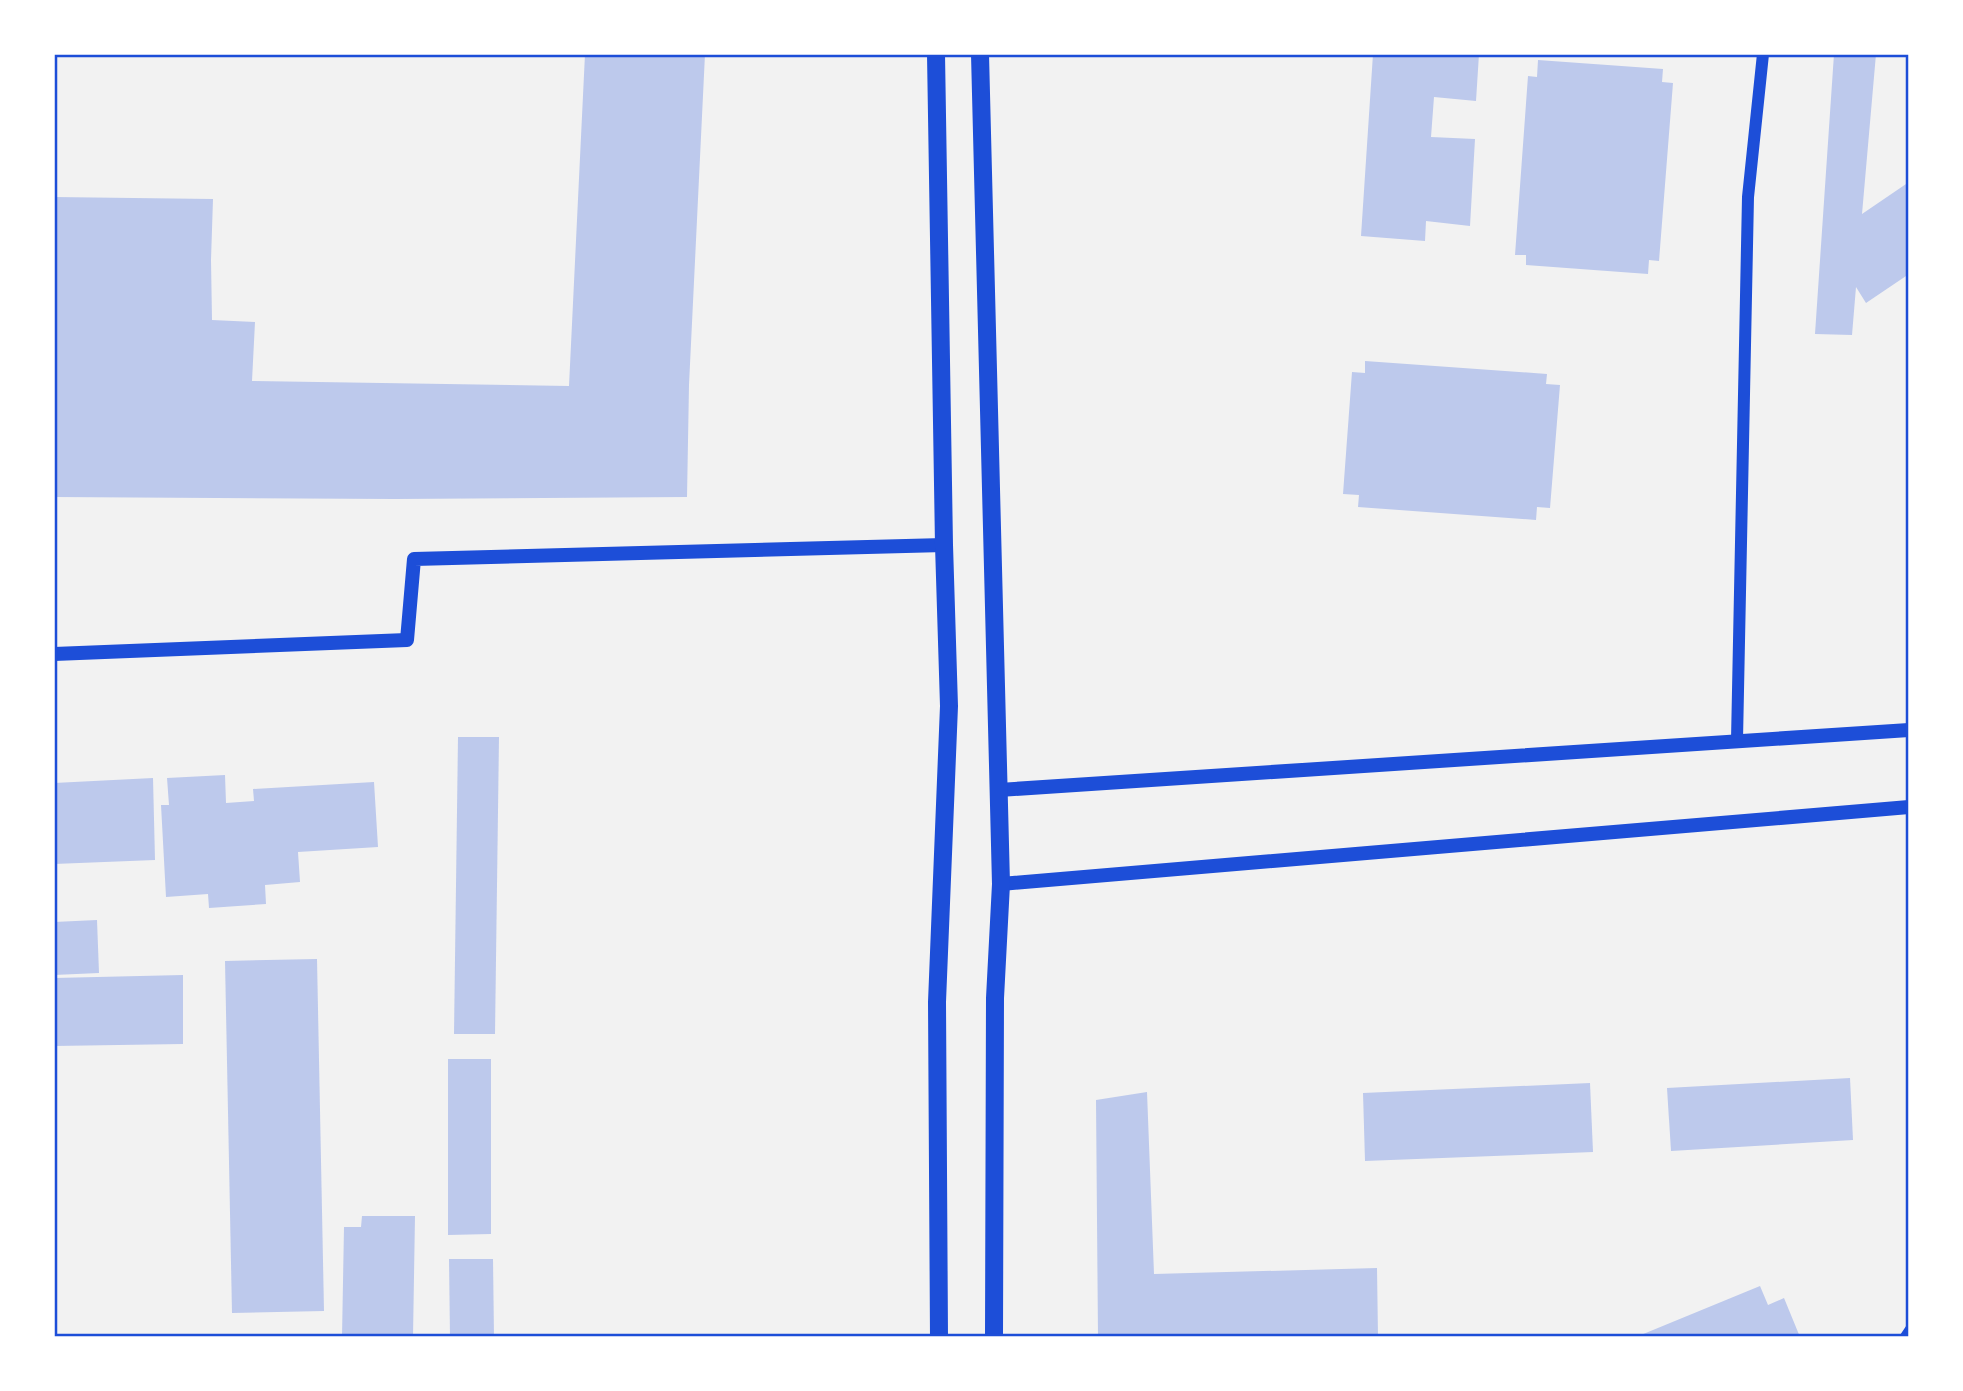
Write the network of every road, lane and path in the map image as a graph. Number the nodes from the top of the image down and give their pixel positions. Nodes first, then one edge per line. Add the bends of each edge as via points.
1 (936, 54) edge
2 (980, 54) edge
3 (1763, 54) edge
4 (944, 545) junction
5 (54, 653) edge
6 (1909, 730) edge
7 (1738, 740) junction
8 (999, 790) junction
9 (1909, 807) edge
10 (1001, 884) junction
11 (1909, 1328) edge
12 (939, 1337) edge
13 (994, 1337) edge
14 (1903, 1337) edge

1 - 4 main road
2 - 8 main road
3 - 7 street via 1748,197
4 - 5 main road via 414,559 407,640
4 - 12 main road via 949,706 937,1002
6 - 7 main road
7 - 8 main road
8 - 10 main road
9 - 10 main road
10 - 13 main road via 995,999
11 - 14 street

